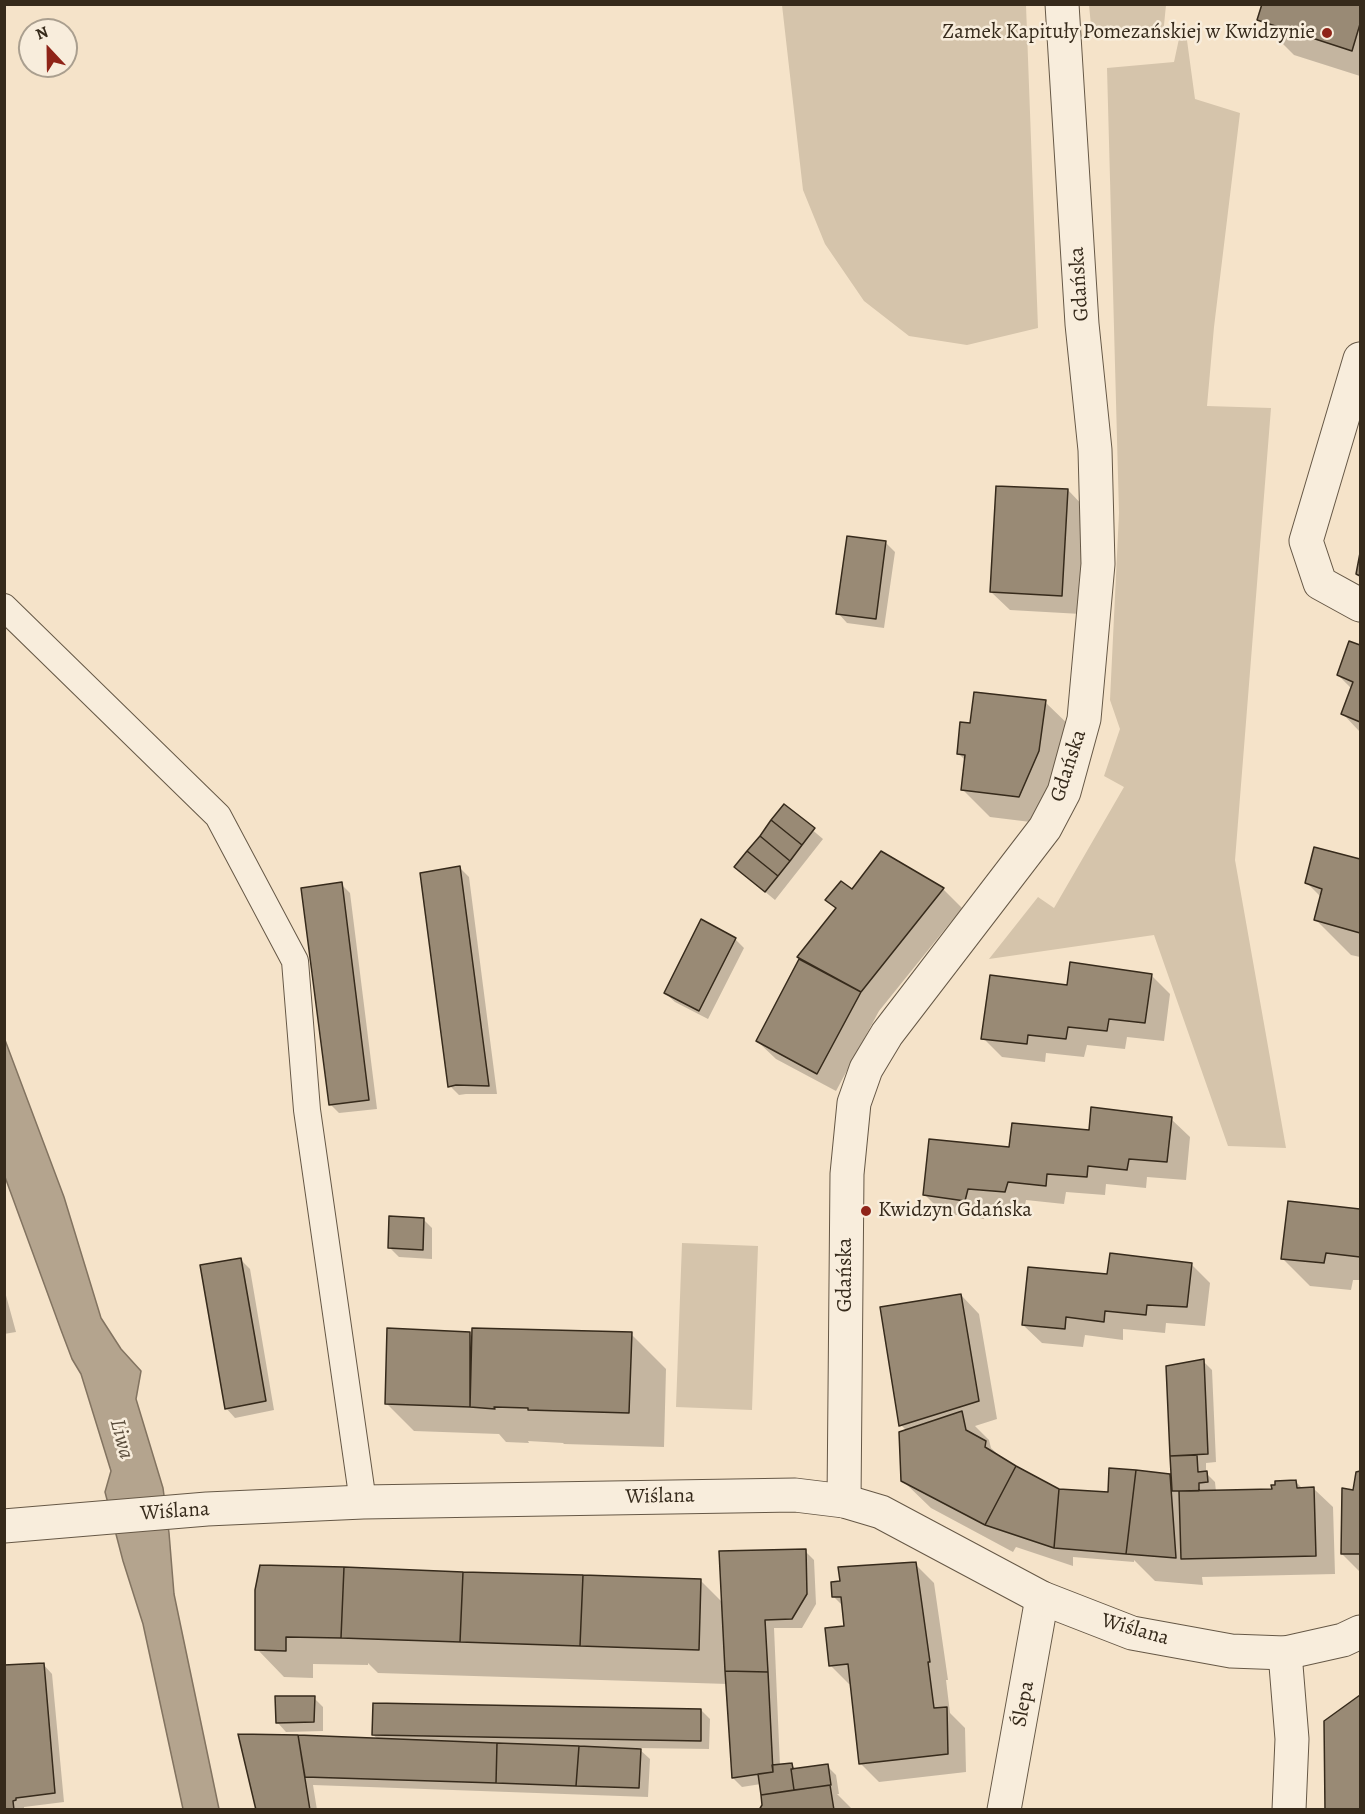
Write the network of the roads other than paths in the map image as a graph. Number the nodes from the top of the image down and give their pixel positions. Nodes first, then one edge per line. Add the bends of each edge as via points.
1 (1062, 4) edge
2 (1360, 359) edge
3 (1358, 604) edge
4 (4, 607) edge
5 (844, 1501) junction
6 (363, 1502) junction
7 (4, 1526) edge
8 (1042, 1598) junction
9 (1360, 1632) edge
10 (1285, 1653) junction
11 (1004, 1809) edge
12 (1289, 1809) edge

1 - 5 street, Gdańska via 1082,324 1095,450 1098,564 1084,719 1064,792 1045,828 887,1034 866,1069 854,1103 847,1173
2 - 3 street via 1306,541 1320,584
4 - 6 lane via 218,816 295,960 308,1110
5 - 6 street, Wiślana via 774,1495
5 - 8 street, Wiślana via 881,1512
6 - 7 street, Wiślana via 207,1509
8 - 10 street, Wiślana via 1132,1633 1231,1652
8 - 11 street, Ślepa
9 - 10 street, Wiślana via 1343,1640
10 - 12 street via 1292,1739

